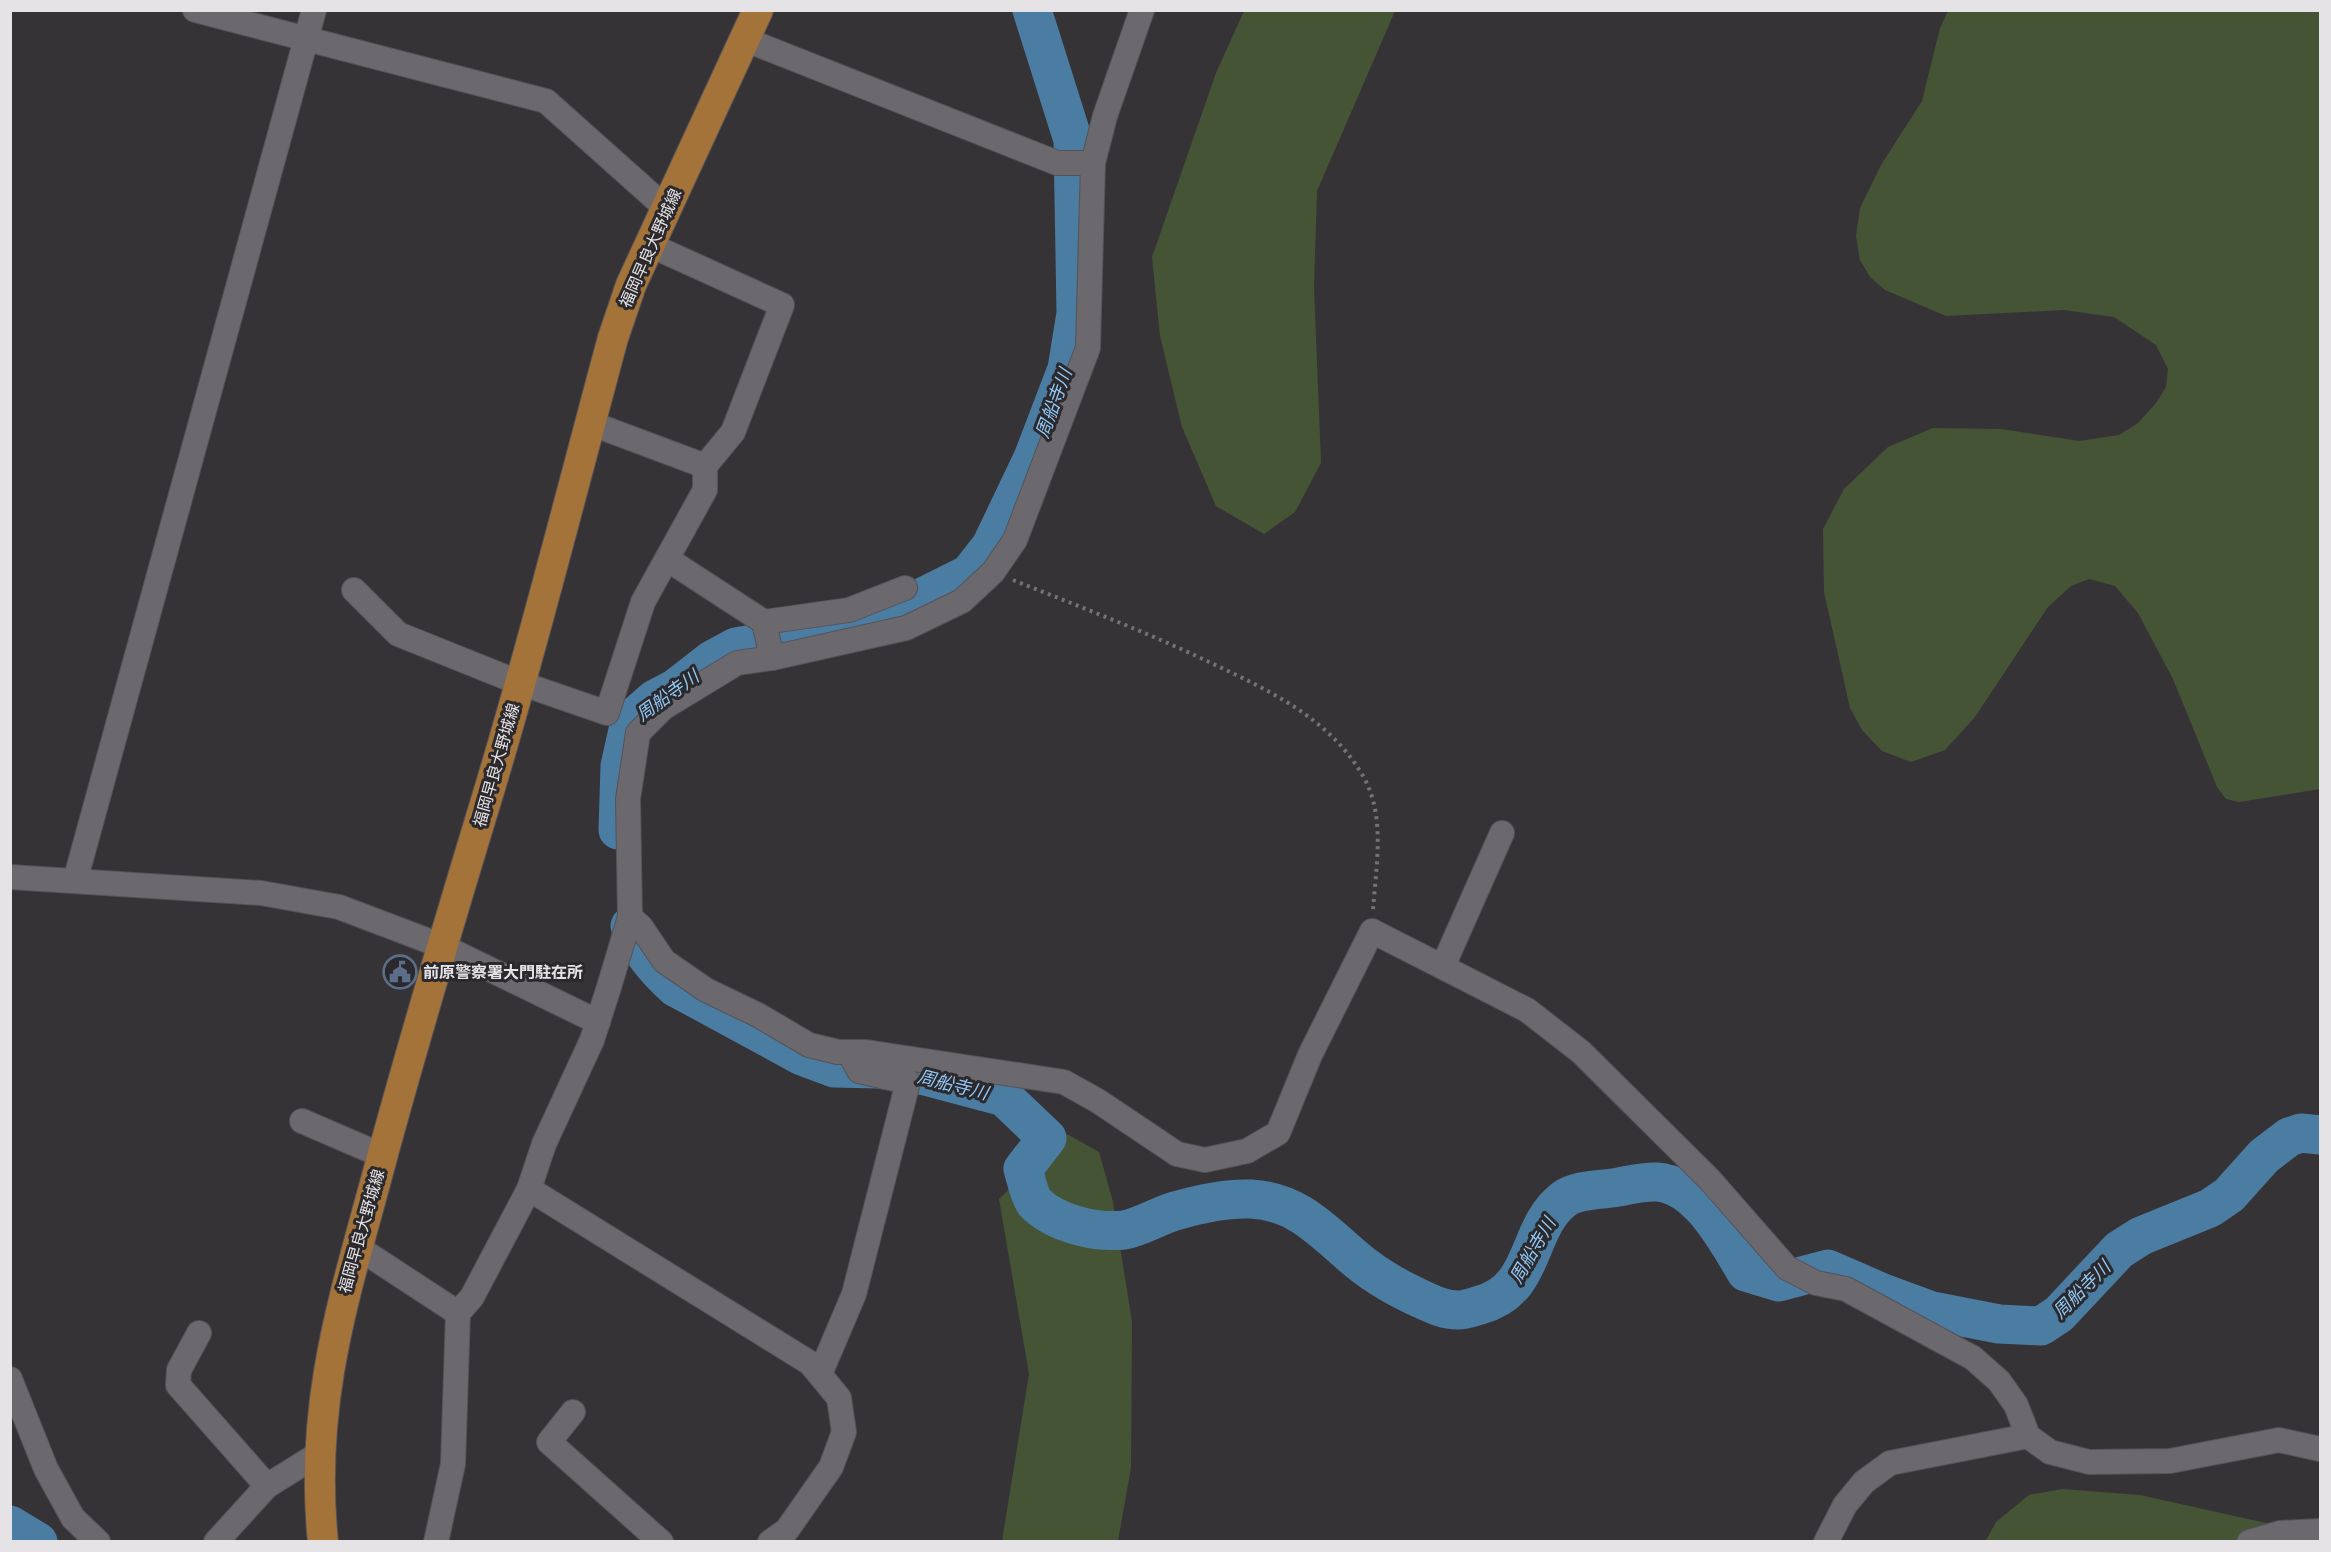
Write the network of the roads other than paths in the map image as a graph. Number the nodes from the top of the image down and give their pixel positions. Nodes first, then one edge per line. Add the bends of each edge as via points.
1 (195, 10) edge
2 (314, 10) edge
3 (758, 10) edge
4 (1142, 10) edge
5 (307, 38) junction
6 (744, 39) junction
7 (1093, 163) junction
8 (667, 209) junction
9 (650, 245) junction
10 (590, 423) junction
11 (705, 466) junction
12 (667, 559) junction
13 (905, 588) dead end
14 (354, 590) dead end
15 (765, 625) junction
16 (772, 655) junction
17 (520, 683) junction
18 (1502, 833) dead end
19 (10, 877) edge
20 (75, 881) junction
21 (627, 928) junction
22 (442, 946) junction
23 (1443, 966) junction
24 (598, 1022) junction
25 (849, 1052) junction
26 (302, 1121) dead end
27 (383, 1156) junction
28 (529, 1189) junction
29 (357, 1247) junction
30 (458, 1313) junction
31 (200, 1333) dead end
32 (820, 1374) junction
33 (10, 1379) edge
34 (573, 1412) dead end
35 (2028, 1436) junction
36 (2320, 1449) edge
37 (320, 1453) junction
38 (267, 1486) junction
39 (2320, 1531) edge
40 (98, 1542) edge
41 (216, 1542) edge
42 (323, 1542) edge
43 (436, 1542) edge
44 (660, 1542) edge
45 (770, 1542) edge
46 (1827, 1542) edge
47 (2249, 1542) edge

1 - 5 street
2 - 5 street
3 - 6 main road, 福岡早良大野城線
4 - 7 street
5 - 8 street via 546,101
5 - 20 street
6 - 7 street via 1057,163
6 - 8 main road, 福岡早良大野城線
7 - 16 street via 1088,348 1015,540 993,572 962,601 906,628
8 - 9 main road, 福岡早良大野城線
9 - 10 main road, 福岡早良大野城線 via 613,338
9 - 11 street via 782,305 733,432
10 - 11 street
10 - 17 main road, 福岡早良大野城線
11 - 12 street via 705,490
12 - 15 street
12 - 17 street via 643,602 607,713
13 - 15 street via 849,610
14 - 17 street via 398,634
15 - 16 street
16 - 21 street via 737,663 663,708 638,733 628,799
17 - 22 main road, 福岡早良大野城線
18 - 23 street
19 - 20 street
20 - 22 street via 261,893 339,906
21 - 24 street
21 - 25 street via 641,927 664,961 706,990 809,1046
22 - 24 street
22 - 27 main road, 福岡早良大野城線
23 - 25 street via 1372,931 1310,1055 1278,1133 1247,1151 1205,1160 1177,1154 1064,1082
23 - 35 street via 1527,1010 1581,1052 1710,1180 1787,1268 1816,1283 1846,1288 1973,1358 2011,1397
24 - 28 street via 544,1144
25 - 32 street via 859,1071 908,1082 854,1294
26 - 27 street
27 - 29 main road, 福岡早良大野城線
28 - 30 street via 472,1297
28 - 32 street via 761,1331
29 - 30 street
29 - 37 main road, 福岡早良大野城線 via 330,1357
30 - 43 street via 453,1464
31 - 38 street via 179,1370 178,1385
32 - 45 street via 839,1398 844,1432 831,1467 787,1530
33 - 40 street via 46,1469 73,1518
34 - 44 street via 544,1450
35 - 36 street via 2050,1452 2089,1462 2170,1461 2279,1440
35 - 46 street via 1890,1462 1864,1482 1845,1505
37 - 38 street
37 - 42 main road, 福岡早良大野城線 via 318,1492
38 - 41 street
39 - 47 street via 2280,1533

